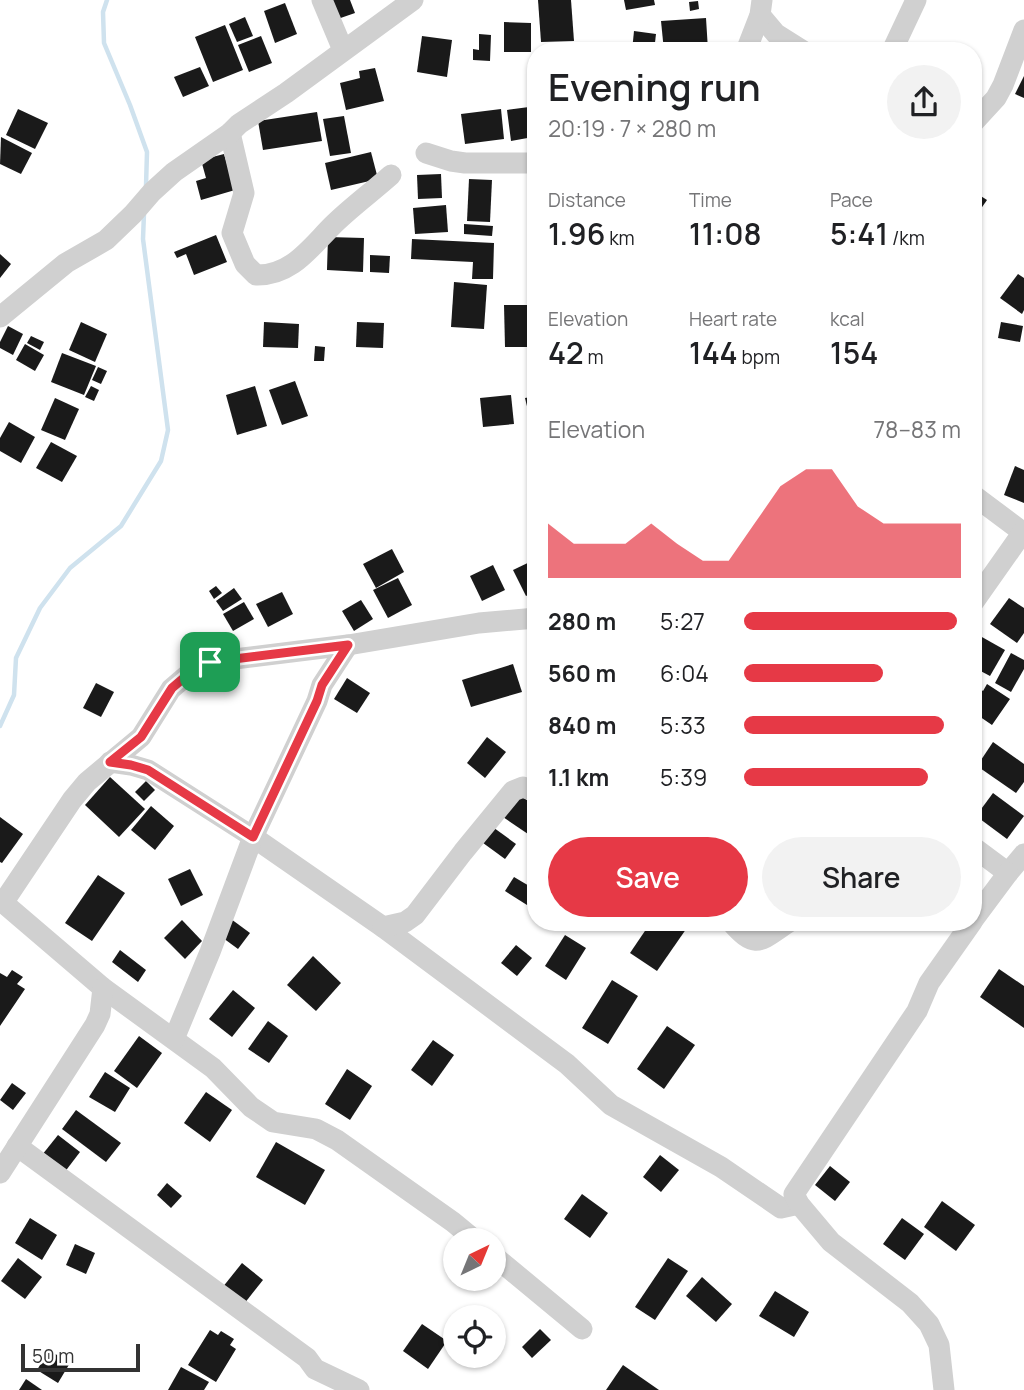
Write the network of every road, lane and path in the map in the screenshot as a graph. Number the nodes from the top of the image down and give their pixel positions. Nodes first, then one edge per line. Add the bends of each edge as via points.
1 (322, 0) edge
2 (413, 0) edge
3 (916, 0) edge
4 (761, 7) edge
5 (1024, 30) edge
6 (749, 42) edge
7 (789, 42) edge
8 (896, 42) edge
9 (343, 50) junction
10 (982, 113) edge
11 (230, 133) junction
12 (426, 153) dead end
13 (527, 163) edge
14 (391, 175) dead end
15 (0, 317) edge
16 (982, 502) edge
17 (1023, 532) edge
18 (982, 590) edge
19 (527, 619) edge
20 (348, 645) junction
21 (110, 762) junction
22 (527, 789) edge
23 (253, 837) junction
24 (982, 854) edge
25 (1024, 854) edge
26 (1008, 873) junction
27 (2, 901) edge
28 (982, 908) edge
29 (383, 927) junction
30 (738, 931) edge
31 (775, 931) edge
32 (965, 931) edge
33 (103, 988) junction
34 (174, 1039) junction
35 (17, 1146) junction
36 (0, 1173) edge
37 (799, 1204) junction
38 (459, 1228) edge
39 (506, 1266) edge
40 (582, 1329) dead end
41 (359, 1390) edge
42 (944, 1390) edge

1 - 9 street
2 - 9 street
3 - 8 street
4 - 6 street
4 - 7 street via 776,34
5 - 10 street via 1003,85
9 - 11 street
11 - 14 street via 244,193 232,233 245,264 256,275 269,275 293,264
11 - 15 street via 174,172 106,240 66,263
12 - 13 street via 465,163
16 - 17 street
17 - 18 street
19 - 20 street
20 - 21 street via 210,662 172,688 141,737
20 - 23 street via 322,685
21 - 23 street via 148,770
21 - 27 street via 72,800
22 - 29 street via 513,791 415,915
23 - 29 street
23 - 34 street
24 - 26 street
25 - 26 street
26 - 28 street
27 - 33 street
29 - 37 street via 567,1064 611,1105 721,1167 781,1208
30 - 31 street via 751,941
32 - 37 street via 794,1194
33 - 34 street
33 - 35 street via 95,1026
34 - 38 street via 273,1122 316,1129 337,1140
35 - 36 street
35 - 41 street via 307,1358 315,1369
37 - 42 street via 831,1242 910,1303 929,1324 939,1345
39 - 40 street

